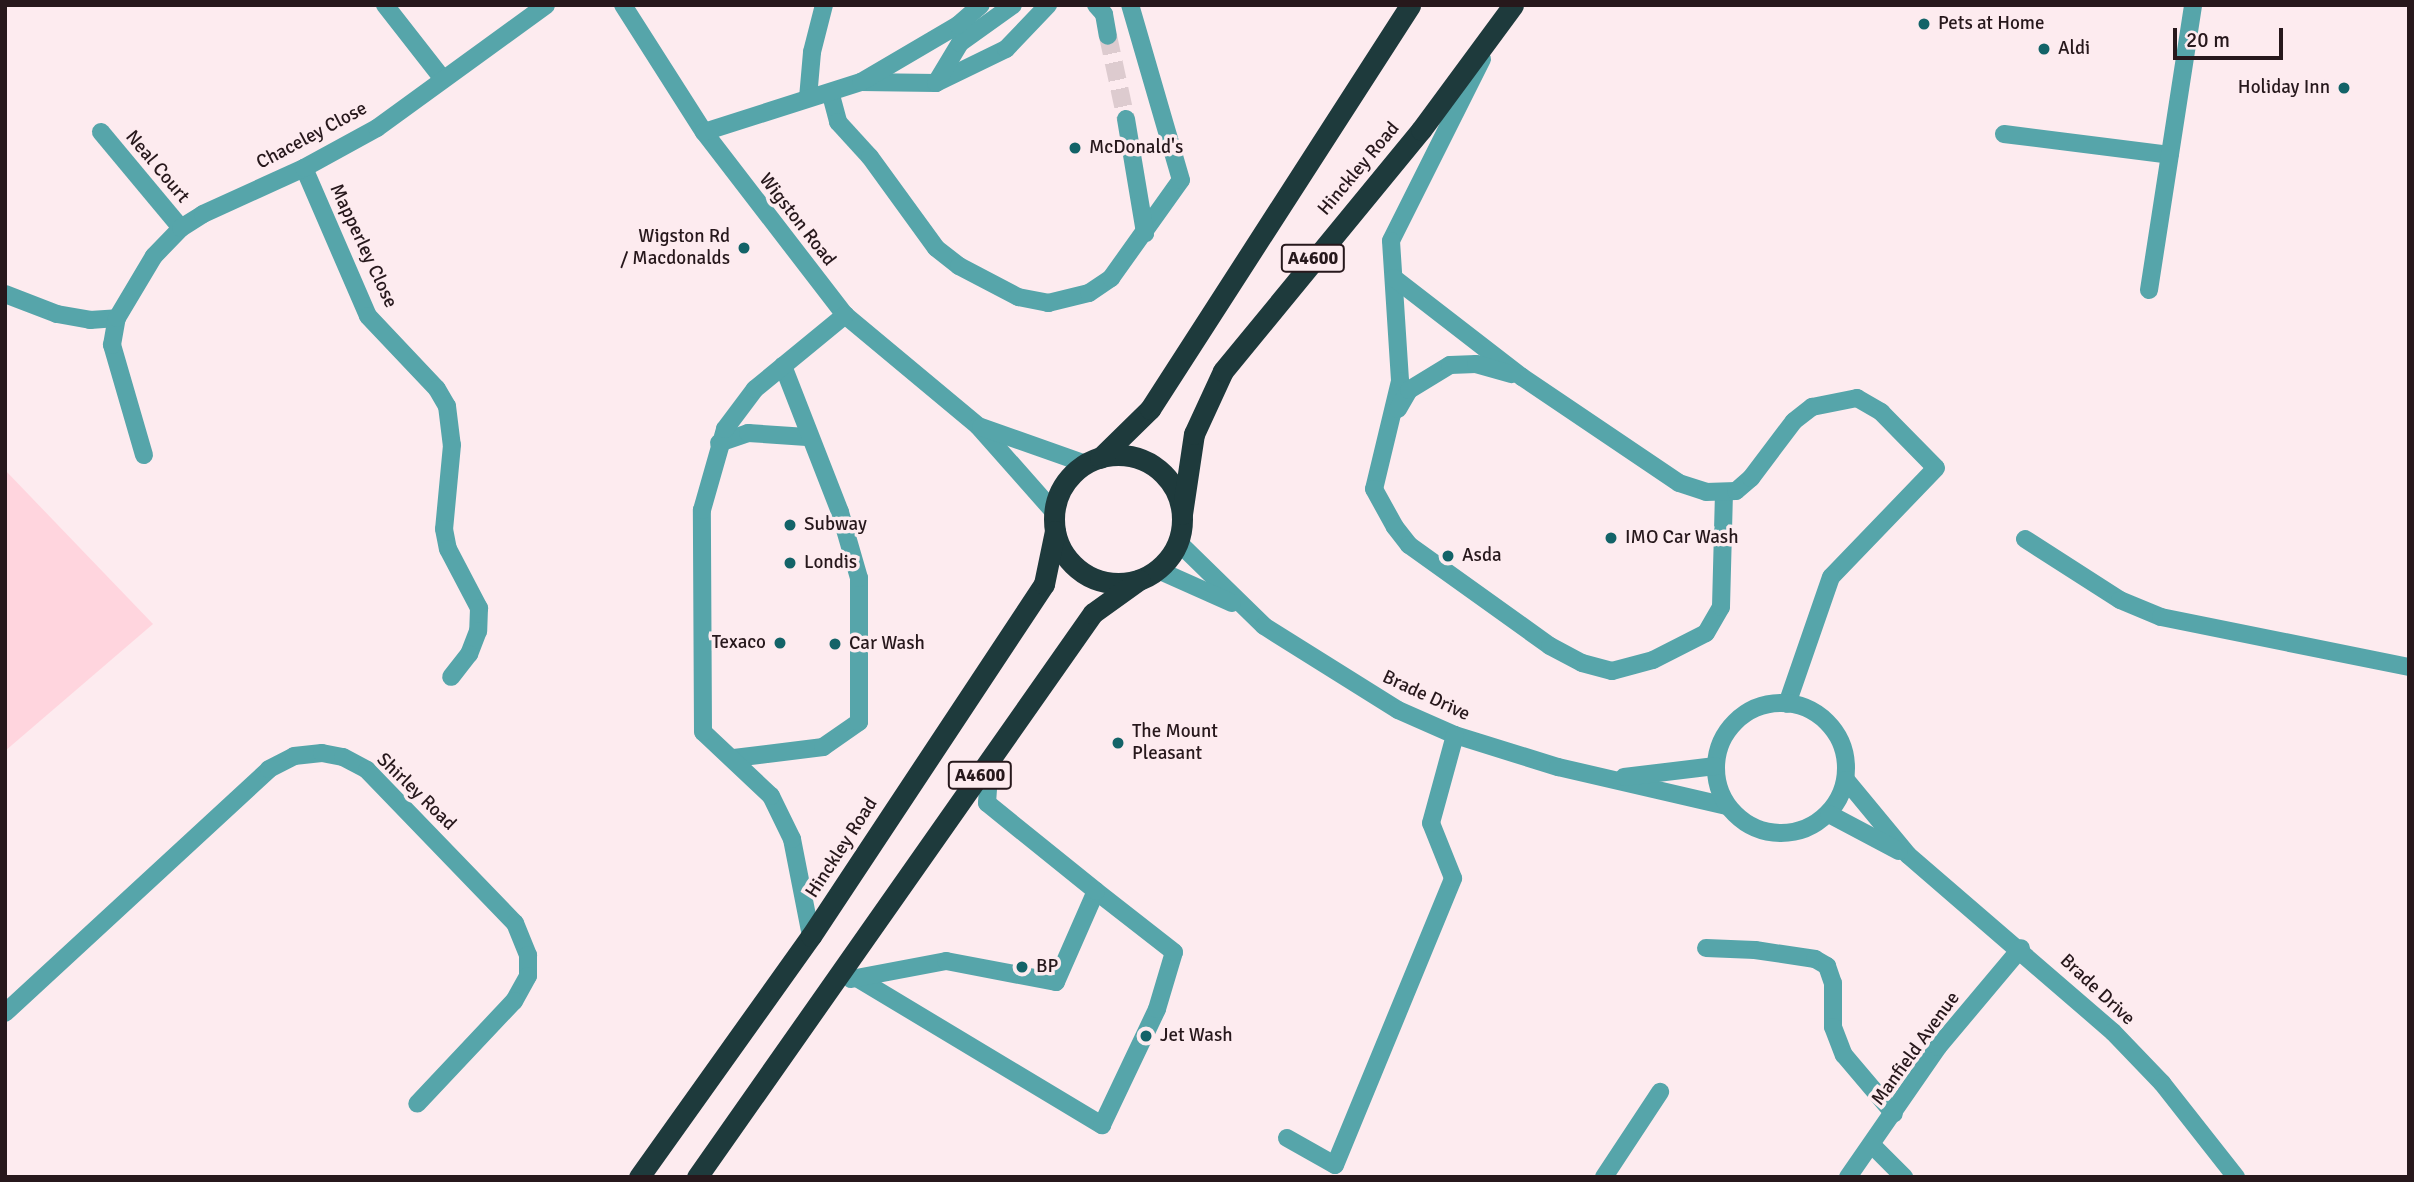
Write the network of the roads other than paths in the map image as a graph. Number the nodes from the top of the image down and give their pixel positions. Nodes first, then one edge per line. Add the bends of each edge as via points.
1 (385, 5) edge
2 (546, 5) edge
3 (623, 5) edge
4 (824, 5) edge
5 (981, 5) edge
6 (1013, 5) edge
7 (1048, 5) edge
8 (1096, 5) edge
9 (1130, 5) edge
10 (1410, 5) edge
11 (1513, 5) edge
12 (2193, 5) edge
13 (1498, 27) junction
14 (1108, 36) tunnel mouth
15 (442, 78) junction
16 (861, 82) junction
17 (936, 83) junction
18 (831, 94) junction
19 (808, 98) junction
20 (1126, 119) tunnel mouth
21 (101, 132) dead end
22 (704, 132) junction
23 (2004, 134) dead end
24 (2170, 155) junction
25 (304, 168) junction
26 (181, 228) junction
27 (1145, 233) junction
28 (1394, 278) junction
29 (2149, 290) dead end
30 (5, 294) edge
31 (845, 315) junction
32 (117, 318) junction
33 (783, 366) junction
34 (1522, 377) junction
35 (1394, 415) junction
36 (978, 426) junction
37 (807, 437) junction
38 (719, 443) junction
39 (144, 455) dead end
40 (1093, 461) junction
41 (1724, 494) junction
42 (1182, 514) junction
43 (1054, 521) junction
44 (2025, 539) dead end
45 (1178, 542) junction
46 (1148, 575) junction
47 (1242, 607) junction
48 (2409, 667) edge
49 (451, 677) dead end
50 (1787, 704) junction
51 (1455, 734) junction
52 (734, 758) junction
53 (990, 761) junction
54 (1716, 766) junction
55 (1614, 778) junction
56 (1846, 780) junction
57 (1727, 806) junction
58 (1829, 814) junction
59 (1908, 855) junction
60 (1096, 891) junction
61 (811, 936) junction
62 (1706, 948) dead end
63 (2021, 948) junction
64 (857, 978) junction
65 (835, 983) junction
66 (5, 1013) edge
67 (1660, 1092) dead end
68 (417, 1104) dead end
69 (1894, 1114) junction
70 (1287, 1138) dead end
71 (1873, 1146) junction
72 (639, 1177) edge
73 (697, 1177) edge
74 (1604, 1177) edge
75 (1848, 1177) edge
76 (1904, 1177) edge
77 (2236, 1177) edge

1 - 15 street
2 - 15 street, Chaceley Close
3 - 22 street, Wigston Road
4 - 19 street via 812,52
5 - 16 street via 958,25
6 - 17 street via 960,43
7 - 17 street via 1006,49
8 - 14 street via 1104,14
9 - 27 street via 1181,180
10 - 40 highway, A4600 via 1150,409
11 - 13 highway, Hinckley Road / A4600
12 - 24 street
13 - 28 street via 1391,241
13 - 42 highway, Hinckley Road / A4600 via 1421,130 1223,371 1194,434
15 - 25 street, Chaceley Close via 377,128
16 - 17 street
16 - 18 street
18 - 19 street
18 - 27 street via 838,122 870,157 936,248 974,276 1018,297 1048,303 1089,293 1111,278
19 - 22 street
20 - 27 street
21 - 26 street, Neal Court
22 - 31 street, Wigston Road
23 - 24 street
24 - 29 street
25 - 26 street, Chaceley Close via 232,199
25 - 49 street, Mapperley Close via 368,316 437,389 447,406 452,445 444,529 448,549 479,608 478,631 469,654
26 - 32 street, Chaceley Close via 154,256
28 - 34 street
28 - 35 street via 1400,380
30 - 32 street via 57,314 90,320
31 - 33 street
31 - 36 street, Wigston Road
32 - 39 street, Chaceley Close via 112,345
33 - 37 street
33 - 38 street via 755,389
34 - 35 street via 1476,363 1450,365 1409,390
34 - 41 street via 1679,483
35 - 41 street via 1374,489 1409,545 1550,646 1582,663 1612,671 1653,660 1706,633 1721,607
36 - 40 street, Wigston Road
36 - 43 street, Wigston Road
37 - 38 street via 748,433
37 - 52 street via 836,502 859,578 859,722 823,747
38 - 52 street via 702,510 704,732
40 - 42 highway via 1123,455 1148,462 1173,486
40 - 43 highway, A4600 via 1064,485
41 - 50 street via 1751,478 1794,421 1812,407 1857,398 1881,412 1936,468 1831,577
42 - 45 highway, A4600
43 - 46 highway via 1067,559 1090,577 1117,584
43 - 61 highway, Hinckley Road / A4600 via 1044,584
44 - 48 street via 2120,600 2161,617
45 - 46 highway, A4600
45 - 47 street, Brade Drive
46 - 47 street, Brade Drive
46 - 53 highway, A4600 via 1093,613
47 - 51 street, Brade Drive via 1348,682
50 - 54 street via 1762,706 1742,716 1723,738
50 - 56 street via 1815,712 1832,727 1846,758
51 - 55 street, Brade Drive via 1558,768
51 - 70 street via 1432,823 1453,878 1335,1166
52 - 61 street via 771,796 792,839
53 - 60 street via 987,803 1000,818
53 - 65 highway, A4600
54 - 55 street, Brade Drive
54 - 57 street
55 - 57 street, Brade Drive
56 - 58 street
56 - 59 street, Brade Drive
57 - 58 street via 1743,822 1781,834 1803,830
58 - 59 street, Brade Drive
59 - 63 street, Brade Drive
60 - 64 street via 1056,982 946,961
60 - 64 street via 1174,952 1157,1009 1102,1125
61 - 72 highway, Hinckley Road / A4600
62 - 69 street via 1779,953 1815,959 1827,966 1833,983 1833,1027 1844,1055
63 - 69 street, Manfield Avenue via 1938,1047
63 - 77 street, Brade Drive via 2129,1049
64 - 65 street
65 - 73 highway, A4600
66 - 68 street, Shirley Road via 269,769 293,756 321,753 343,757 367,770 515,923 528,955 528,976 514,1002
67 - 74 street
69 - 71 street, Manfield Avenue
71 - 75 street, Manfield Avenue
71 - 76 street

